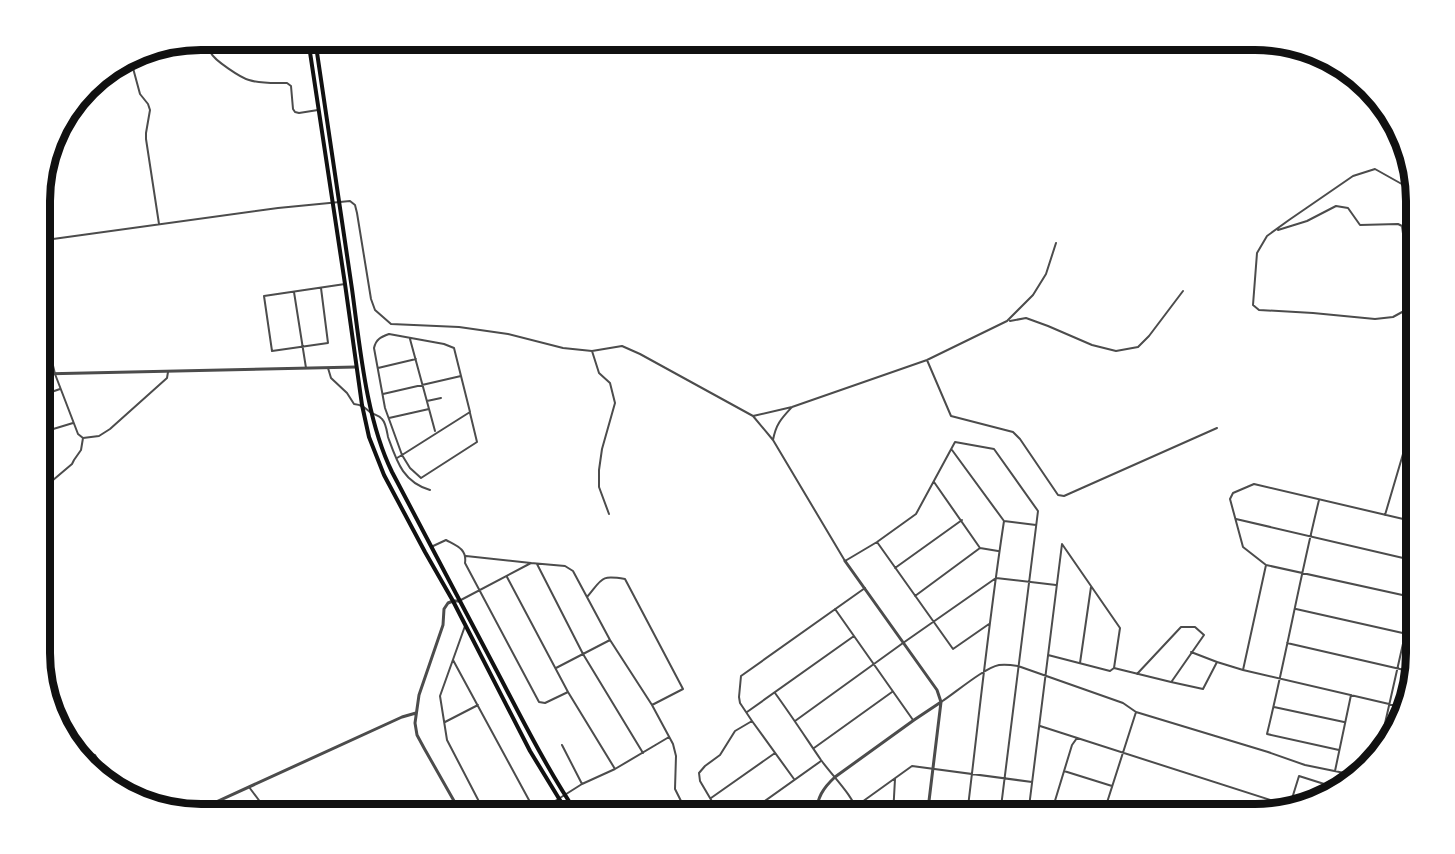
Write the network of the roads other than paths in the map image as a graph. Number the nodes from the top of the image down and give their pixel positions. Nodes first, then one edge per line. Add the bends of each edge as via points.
1 (210, 50) edge
2 (310, 50) edge
3 (317, 50) edge
4 (132, 66) edge
5 (318, 110) junction
6 (1404, 186) edge
7 (332, 202) junction
8 (339, 202) junction
9 (159, 224) junction
10 (1275, 230) junction
11 (50, 235) edge
12 (1405, 241) edge
13 (1056, 243) dead end
14 (345, 284) junction
15 (321, 288) junction
16 (1183, 291) dead end
17 (294, 292) junction
18 (1405, 311) edge
19 (1007, 321) junction
20 (410, 339) junction
21 (303, 346) junction
22 (592, 351) junction
23 (50, 353) edge
24 (416, 359) junction
25 (927, 360) junction
26 (357, 367) junction
27 (363, 367) junction
28 (306, 368) junction
29 (328, 368) junction
30 (378, 368) junction
31 (168, 371) junction
32 (50, 374) edge
33 (55, 374) junction
34 (461, 376) junction
35 (423, 385) junction
36 (60, 389) junction
37 (50, 392) edge
38 (382, 394) junction
39 (441, 398) dead end
40 (427, 401) junction
41 (362, 405) junction
42 (792, 407) junction
43 (429, 409) junction
44 (470, 412) junction
45 (372, 414) junction
46 (753, 416) junction
47 (389, 418) junction
48 (73, 423) junction
49 (1217, 428) dead end
50 (50, 430) edge
51 (436, 433) junction
52 (83, 438) junction
53 (773, 440) junction
54 (952, 449) junction
55 (402, 455) junction
56 (1405, 455) edge
57 (397, 458) junction
58 (934, 482) junction
59 (50, 483) edge
60 (430, 490) dead end
61 (1319, 500) junction
62 (609, 514) dead end
63 (1385, 515) junction
64 (1236, 519) junction
65 (962, 520) junction
66 (1405, 520) edge
67 (1004, 521) junction
68 (1036, 525) junction
69 (1310, 536) junction
70 (877, 542) junction
71 (431, 547) junction
72 (980, 548) junction
73 (999, 551) junction
74 (466, 556) junction
75 (1405, 558) edge
76 (845, 561) junction
77 (531, 563) junction
78 (536, 563) junction
79 (1266, 565) junction
80 (895, 568) junction
81 (1303, 574) junction
82 (507, 577) junction
83 (996, 578) junction
84 (1029, 582) junction
85 (1057, 585) junction
86 (1091, 587) junction
87 (865, 588) junction
88 (479, 590) junction
89 (915, 596) junction
90 (1405, 596) edge
91 (587, 597) junction
92 (453, 601) junction
93 (459, 601) junction
94 (836, 609) junction
95 (1296, 609) junction
96 (933, 622) junction
97 (989, 624) junction
98 (465, 626) junction
99 (1405, 630) edge
100 (1404, 633) junction
101 (854, 636) junction
102 (610, 640) junction
103 (903, 643) junction
104 (1287, 644) junction
105 (1191, 652) junction
106 (583, 654) junction
107 (1048, 655) junction
108 (453, 660) junction
109 (1217, 662) junction
110 (1080, 663) junction
111 (874, 664) junction
112 (1018, 666) junction
113 (556, 668) junction
114 (1114, 668) junction
115 (1397, 668) junction
116 (1243, 670) junction
117 (1404, 670) edge
118 (985, 672) junction
119 (1137, 674) junction
120 (1046, 676) junction
121 (1280, 679) junction
122 (1171, 682) junction
123 (568, 692) junction
124 (893, 692) junction
125 (775, 693) junction
126 (1351, 695) junction
127 (941, 702) junction
128 (1389, 704) junction
129 (478, 705) junction
130 (652, 705) junction
131 (1274, 706) junction
132 (1396, 706) edge
133 (747, 712) junction
134 (1136, 712) junction
135 (416, 713) junction
136 (914, 720) junction
137 (752, 721) junction
138 (795, 721) junction
139 (444, 722) junction
140 (1345, 722) junction
141 (1040, 726) junction
142 (1382, 733) edge
143 (669, 737) junction
144 (1077, 738) junction
145 (562, 745) dead end
146 (814, 748) junction
147 (1339, 750) junction
148 (1123, 752) junction
149 (88, 753) edge
150 (643, 753) junction
151 (775, 753) junction
152 (822, 760) junction
153 (103, 768) edge
154 (933, 769) junction
155 (615, 770) junction
156 (1064, 771) junction
157 (1335, 771) junction
158 (1346, 773) edge
159 (972, 775) junction
160 (835, 777) junction
161 (1004, 778) junction
162 (794, 779) junction
163 (895, 779) junction
164 (1032, 782) junction
165 (582, 784) junction
166 (1328, 785) edge
167 (1112, 786) junction
168 (249, 787) junction
169 (565, 795) junction
170 (710, 798) junction
171 (560, 799) junction
172 (1292, 800) edge
173 (1277, 803) edge
174 (212, 804) edge
175 (262, 804) edge
176 (456, 804) edge
177 (480, 804) edge
178 (530, 804) edge
179 (552, 804) edge
180 (563, 804) edge
181 (571, 804) edge
182 (682, 804) edge
183 (714, 804) edge
184 (760, 804) edge
185 (817, 804) edge
186 (853, 804) edge
187 (859, 804) edge
188 (894, 804) edge
189 (929, 804) edge
190 (968, 804) edge
191 (1001, 804) edge
192 (1029, 804) edge
193 (1054, 804) edge
194 (1106, 804) edge

1 - 5 street via 213,57 246,80 287,83 291,86 295,112
2 - 5 main road
3 - 8 main road
4 - 9 street via 140,94 150,110 146,133
5 - 7 main road
6 - 10 street via 1375,169 1353,176
7 - 8 street
7 - 9 street
7 - 14 main road
8 - 22 street via 350,201 355,205 371,299 375,310 391,324 459,327
8 - 27 main road
9 - 11 street via 53,239
10 - 12 street via 1307,221 1336,206 1348,208 1360,225 1402,226
10 - 18 street via 1257,253 1253,305 1259,310 1375,319
13 - 19 street via 1046,274 1033,295
14 - 15 street
14 - 26 main road
15 - 17 street
15 - 21 street via 328,343
16 - 19 street via 1138,347 1116,351 1026,318
17 - 21 street
17 - 21 street via 264,296 272,351
19 - 25 street
20 - 24 street
20 - 30 street via 389,334 381,337 374,348
20 - 34 street via 454,348
21 - 28 street
22 - 46 street via 622,346
22 - 62 street via 599,373 610,383 615,403 599,471 599,487
23 - 33 street
24 - 30 street
24 - 35 street
25 - 42 street
25 - 49 street via 951,416 1013,432 1058,495 1064,496
26 - 27 street
26 - 29 street
26 - 41 main road
27 - 45 main road
28 - 29 street
28 - 31 street
29 - 41 street via 331,378 354,404
30 - 38 street
31 - 33 street
31 - 52 street via 167,378 110,429 99,436
32 - 33 street
33 - 36 street
34 - 35 street
34 - 44 street
35 - 38 street
35 - 40 street
36 - 37 street
36 - 48 street
38 - 47 street
39 - 40 street
40 - 43 street
41 - 45 street
41 - 92 main road via 384,475
42 - 46 street
42 - 53 street via 775,428
43 - 47 street
43 - 51 street
44 - 51 street
44 - 55 street via 477,442 421,478
45 - 57 street via 383,420
45 - 71 main road via 384,456
46 - 53 street
47 - 55 street
48 - 50 street
48 - 52 street
51 - 55 street
52 - 59 street via 72,464
53 - 76 street
54 - 58 street
54 - 67 street
54 - 68 street via 956,442 994,449 1038,511
55 - 57 street
56 - 63 street
57 - 60 street via 411,481
58 - 65 street
58 - 70 street via 916,514
61 - 63 street
61 - 64 street via 1254,484 1233,493 1230,499
61 - 69 street
63 - 66 street
64 - 69 street
64 - 79 street via 1243,548
65 - 72 street
65 - 80 street
67 - 68 street
67 - 73 street
68 - 84 street
69 - 75 street
69 - 81 street
70 - 76 street
70 - 80 street
71 - 74 street via 446,540
71 - 93 main road
72 - 73 street
72 - 89 street
73 - 83 street
74 - 77 street
74 - 88 street via 465,563
76 - 87 street
77 - 78 street
77 - 82 street
78 - 91 street via 565,566 573,571
78 - 106 street
79 - 81 street
79 - 116 street
80 - 89 street
81 - 90 street
81 - 95 street
82 - 88 street
82 - 113 street
83 - 84 street
83 - 96 street
83 - 97 street
84 - 85 street
84 - 112 street
85 - 86 street via 1062,544
85 - 107 street
86 - 110 street
86 - 114 street via 1120,628
87 - 94 street
87 - 103 street
88 - 93 street
88 - 123 street via 538,702 545,703
89 - 96 street
91 - 102 street
91 - 130 street via 603,578 625,579 683,689
92 - 93 street
92 - 98 main road
92 - 135 street via 444,609 443,625
93 - 169 main road
94 - 101 street
94 - 133 street via 741,676 740,704
95 - 100 street
95 - 104 street
96 - 97 street via 953,649
96 - 103 street
97 - 118 street
98 - 108 street
98 - 171 main road via 530,751
99 - 100 street
100 - 115 street
101 - 111 street
101 - 125 street
102 - 106 street
102 - 130 street
103 - 111 street
103 - 127 street via 937,690
104 - 115 street
104 - 121 street
105 - 109 street
105 - 119 street via 1204,635 1195,627 1181,627
105 - 122 street
106 - 113 street
106 - 150 street
107 - 110 street
107 - 120 street
108 - 129 street
108 - 139 street via 440,696
109 - 116 street
109 - 122 street via 1203,688
110 - 114 street via 1110,671
111 - 124 street
111 - 138 street
112 - 118 street via 996,665
112 - 120 street
112 - 161 street
113 - 123 street
114 - 119 street
115 - 117 street
115 - 128 street
116 - 121 street
118 - 127 street
118 - 159 street
119 - 122 street
120 - 134 street via 1123,703
120 - 141 street
121 - 126 street
121 - 131 street
123 - 155 street
124 - 136 street
124 - 146 street
125 - 133 street
125 - 138 street
126 - 128 street
126 - 140 street
127 - 136 street
127 - 154 street
128 - 132 street
128 - 142 street
129 - 139 street
129 - 178 street
130 - 143 street
131 - 140 street
131 - 147 street via 1268,734
133 - 137 street
134 - 148 street
134 - 157 street
135 - 168 street
135 - 176 street via 417,735
136 - 160 street
137 - 151 street
137 - 170 street via 735,731 720,755 699,773
138 - 146 street
139 - 177 street via 447,740
140 - 147 street
141 - 144 street
141 - 164 street
143 - 150 street
143 - 182 street via 676,756 675,789
144 - 148 street
144 - 156 street
145 - 165 street
146 - 152 street
147 - 157 street
148 - 167 street
148 - 173 street
149 - 153 street via 95,755
150 - 155 street
151 - 162 street
151 - 170 street
152 - 160 street
152 - 162 street
154 - 159 street
154 - 163 street via 912,766
154 - 189 street
155 - 165 street
156 - 167 street
156 - 193 street
157 - 158 street
159 - 161 street
159 - 190 street
160 - 185 street via 824,787
160 - 186 street
161 - 164 street
161 - 191 street
162 - 184 street
163 - 187 street
163 - 188 street
164 - 192 street
165 - 169 street
166 - 172 street via 1299,776
167 - 194 street
168 - 174 street
168 - 175 street
169 - 171 street
169 - 181 main road
170 - 183 street
171 - 179 street
171 - 180 main road

